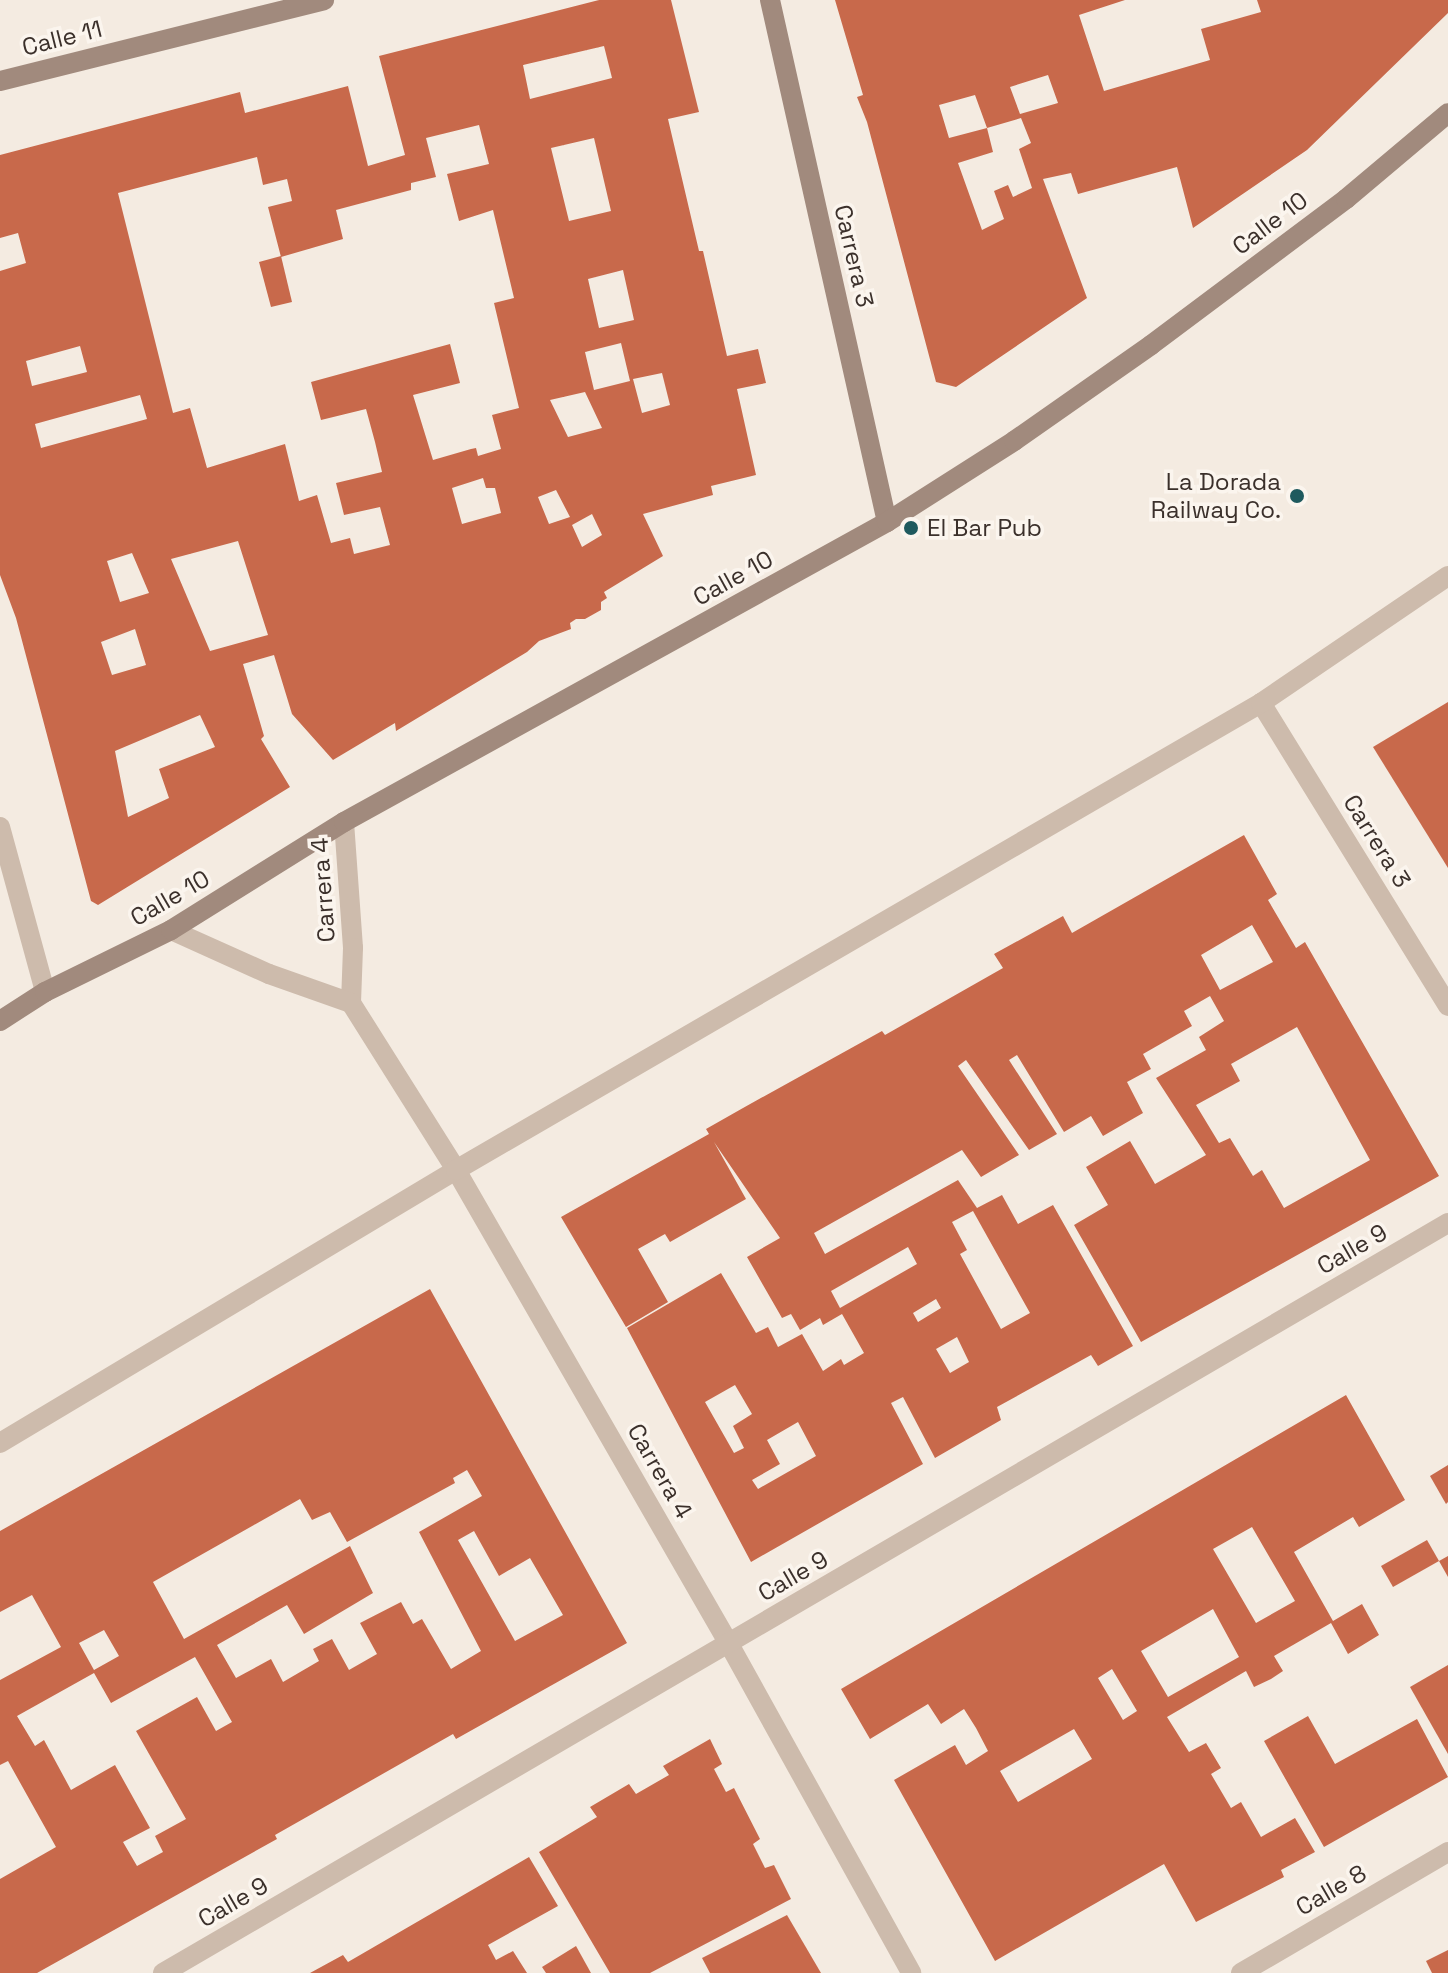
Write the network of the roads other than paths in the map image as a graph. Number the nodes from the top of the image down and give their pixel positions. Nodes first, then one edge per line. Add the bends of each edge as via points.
1 (324, 0) edge
2 (770, 0) edge
3 (0, 81) edge
4 (1448, 113) edge
5 (887, 522) junction
6 (1448, 576) edge
7 (1261, 703) junction
8 (344, 822) junction
9 (0, 827) edge
10 (171, 930) junction
11 (45, 992) junction
12 (351, 1003) junction
13 (1448, 1006) edge
14 (0, 1021) edge
15 (456, 1170) junction
16 (1448, 1223) edge
17 (0, 1443) edge
18 (729, 1644) junction
19 (1448, 1852) edge
20 (163, 1973) edge
21 (911, 1973) edge
22 (1241, 1973) edge

1 - 3 main road, Calle 11
2 - 5 main road, Carrera 3
4 - 5 main road, Calle 10 via 1346,199 1151,345
5 - 8 main road, Calle 10
6 - 7 street
7 - 13 street, Carrera 3
7 - 15 street
8 - 10 main road, Calle 10
8 - 12 street, Carrera 4 via 353,948
9 - 11 street
10 - 11 main road, Calle 10
10 - 12 street
11 - 14 main road, Calle 10
12 - 15 street, Carrera 4
15 - 17 street
15 - 18 street, Carrera 4
16 - 18 street, Calle 9
18 - 20 street, Calle 9
18 - 21 street, Carrera 4
19 - 22 street, Calle 8

